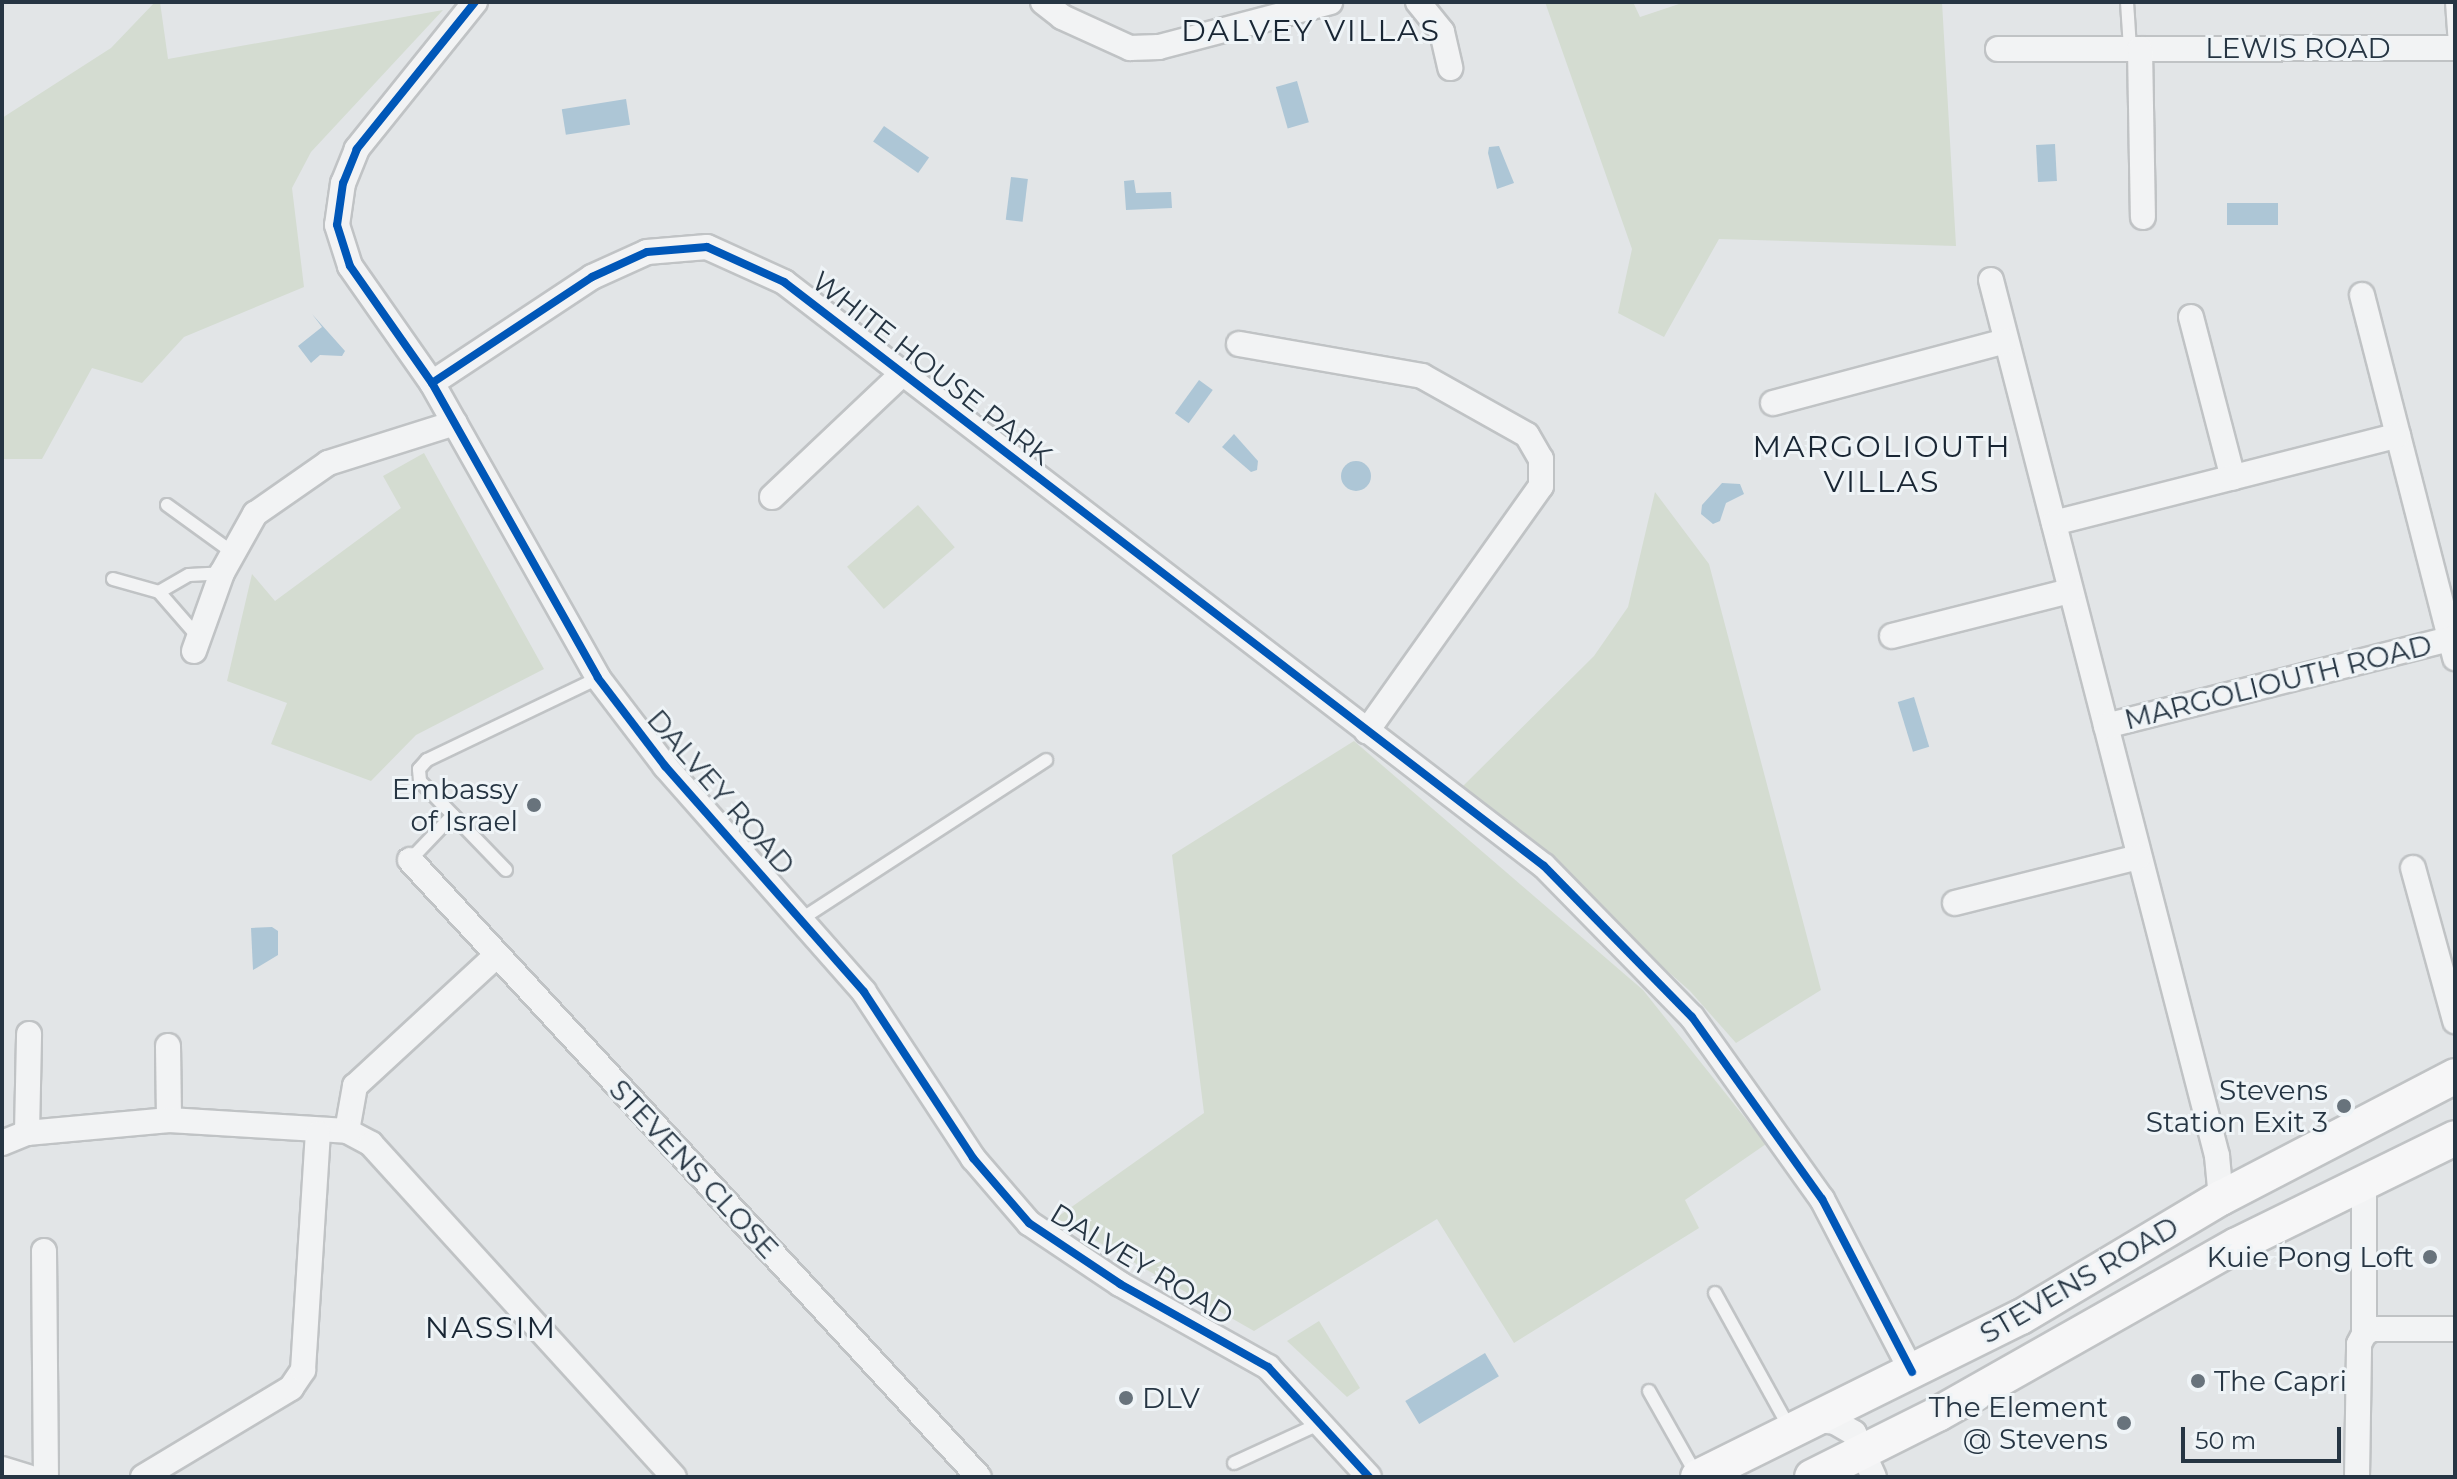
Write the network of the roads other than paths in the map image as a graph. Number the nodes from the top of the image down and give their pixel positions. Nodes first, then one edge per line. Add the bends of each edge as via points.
1 (475, 2) edge
2 (1043, 2) edge
3 (1330, 2) edge
4 (1418, 2) edge
5 (2127, 2) edge
6 (2452, 2) edge
7 (2455, 46) edge
8 (1998, 49) dead end
9 (2135, 49) junction
10 (1450, 68) dead end
11 (2143, 217) dead end
12 (1991, 280) dead end
13 (2362, 295) dead end
14 (2191, 317) dead end
15 (2006, 341) junction
16 (1239, 344) dead end
17 (903, 373) junction
18 (432, 383) junction
19 (1773, 403) dead end
20 (455, 423) junction
21 (2398, 435) junction
22 (2233, 478) junction
23 (772, 497) dead end
24 (167, 505) dead end
25 (2054, 523) junction
26 (227, 563) junction
27 (113, 579) dead end
28 (2070, 591) junction
29 (159, 592) junction
30 (1892, 636) dead end
31 (196, 644) joint
32 (2453, 648) edge
33 (598, 678) junction
34 (2106, 726) junction
35 (1367, 731) junction
36 (1046, 760) dead end
37 (453, 815) junction
38 (2138, 857) junction
39 (410, 860) joint
40 (2413, 868) dead end
41 (506, 870) dead end
42 (1955, 903) dead end
43 (803, 918) junction
44 (497, 955) junction
45 (2455, 1021) edge
46 (29, 1034) dead end
47 (168, 1046) dead end
48 (2455, 1076) edge
49 (169, 1120) junction
50 (347, 1131) junction
51 (27, 1133) junction
52 (318, 1133) junction
53 (2455, 1138) edge
54 (2, 1143) edge
55 (2364, 1180) junction
56 (2221, 1198) junction
57 (44, 1251) dead end
58 (1715, 1293) dead end
59 (2455, 1329) edge
60 (2364, 1334) junction
61 (1912, 1372) junction
62 (1649, 1391) dead end
63 (1875, 1391) junction
64 (1938, 1414) junction
65 (1321, 1423) junction
66 (1805, 1426) junction
67 (1234, 1463) dead end
68 (1869, 1465) edge
69 (2, 1469) edge
70 (29, 1477) edge
71 (46, 1477) edge
72 (143, 1477) edge
73 (674, 1477) edge
74 (979, 1477) edge
75 (1369, 1477) edge
76 (1698, 1477) edge
77 (1812, 1477) edge
78 (2357, 1477) edge

1 - 18 street, DALVEY ROAD via 357,149 343,183 337,225 350,266
2 - 3 street via 1062,17 1130,48 1159,47
4 - 10 street via 1442,32
5 - 9 lane
6 - 7 lane
7 - 9 street, LEWIS ROAD
8 - 9 street, LEWIS ROAD
9 - 11 street
12 - 15 street, MARGOLIOUTH ROAD
13 - 21 street, MARGOLIOUTH ROAD
14 - 22 street
15 - 19 street
15 - 25 street, MARGOLIOUTH ROAD
16 - 35 street via 1422,376 1527,435 1541,459 1541,486
17 - 18 street, WHITE HOUSE PARK via 784,282 707,247 647,252 592,277
17 - 23 street
17 - 35 street, WHITE HOUSE PARK
18 - 20 street, DALVEY ROAD
20 - 26 street via 365,448 293,483 255,514
20 - 33 street, DALVEY ROAD
21 - 22 street
21 - 32 street, MARGOLIOUTH ROAD
22 - 25 street
24 - 26 lane
25 - 28 street, MARGOLIOUTH ROAD
26 - 29 lane
26 - 31 street
27 - 29 lane
28 - 30 street
28 - 34 street, MARGOLIOUTH ROAD
29 - 31 lane
32 - 34 street, MARGOLIOUTH ROAD
33 - 37 lane via 421,764 420,781
33 - 43 street, DALVEY ROAD via 665,766
34 - 38 street, MARGOLIOUTH ROAD
35 - 61 street, WHITE HOUSE PARK via 1544,866 1692,1017 1822,1199
36 - 43 lane
37 - 39 lane
37 - 41 lane
38 - 42 street
38 - 56 street, MARGOLIOUTH ROAD via 2217,1156
39 - 44 street, STEVENS CLOSE
40 - 45 street
43 - 65 street, DALVEY ROAD via 864,992 973,1158 1029,1223 1108,1276 1268,1367
44 - 50 street via 355,1086
44 - 74 street, STEVENS CLOSE
46 - 51 street
47 - 49 street
48 - 56 main road, STEVENS ROAD
49 - 51 street
49 - 52 street
50 - 52 street
50 - 73 street via 371,1144
51 - 54 street
52 - 72 street via 303,1370 291,1388
53 - 55 main road, STEVENS ROAD
55 - 60 street
55 - 64 main road, STEVENS ROAD via 2079,1331
56 - 61 main road, STEVENS ROAD via 2021,1317
57 - 71 street
58 - 66 lane
59 - 60 street via 2372,1329
60 - 78 street via 2359,1344
61 - 63 main road, STEVENS ROAD
62 - 76 lane
63 - 64 main road via 1885,1409 1901,1420
63 - 66 main road, STEVENS ROAD
64 - 68 main road, STEVENS ROAD
65 - 67 lane
65 - 75 street, DALVEY ROAD
66 - 68 street via 1847,1428
66 - 76 main road, STEVENS ROAD
68 - 77 main road, STEVENS ROAD
69 - 70 street

